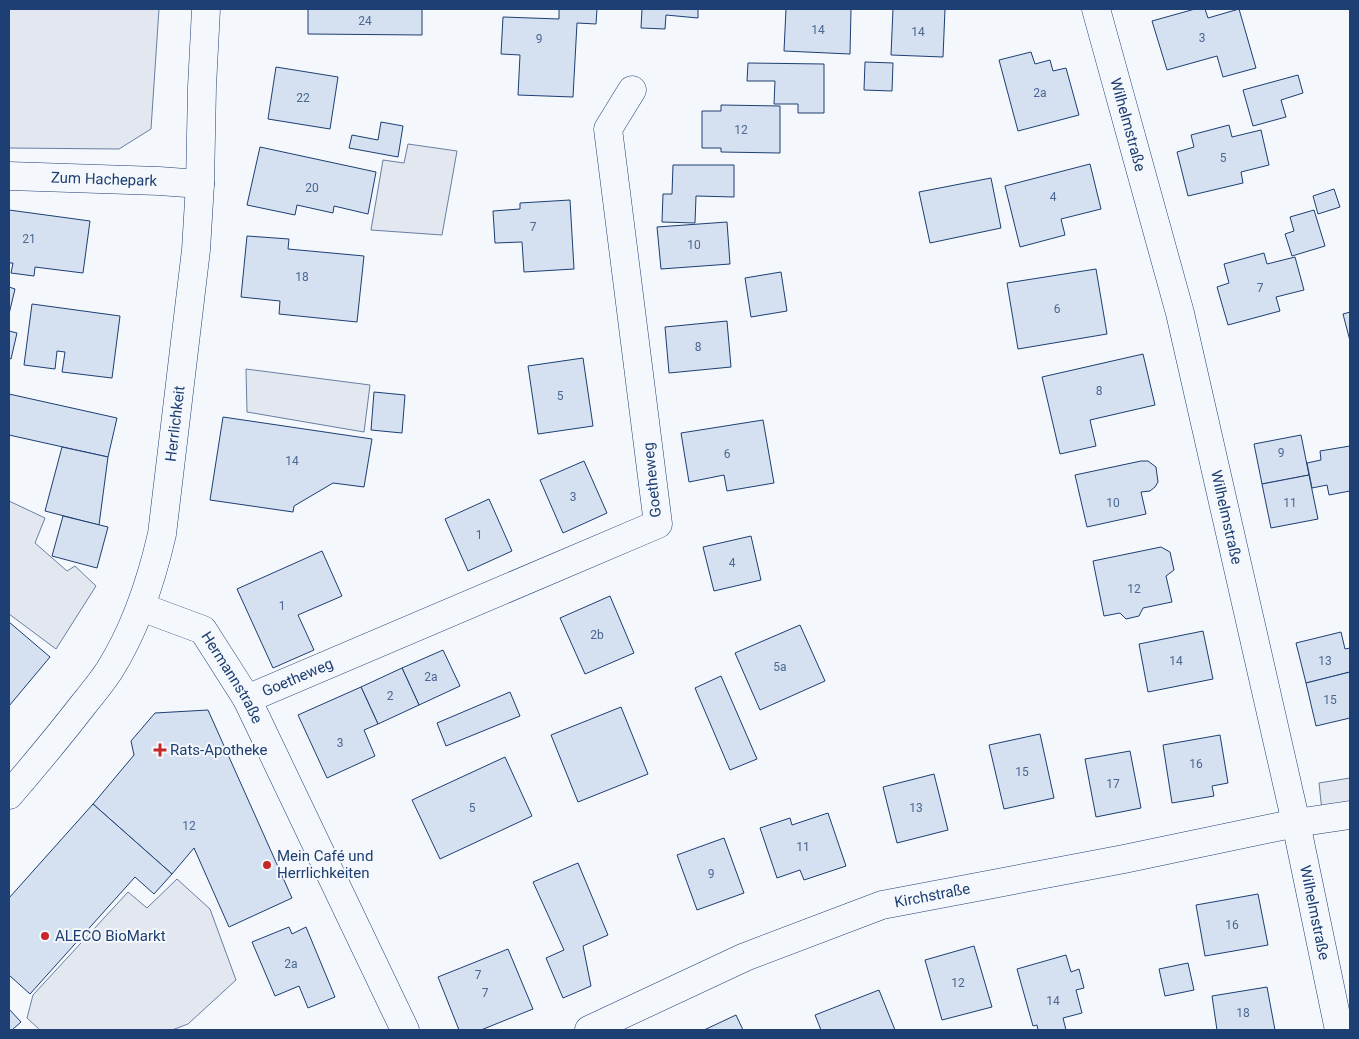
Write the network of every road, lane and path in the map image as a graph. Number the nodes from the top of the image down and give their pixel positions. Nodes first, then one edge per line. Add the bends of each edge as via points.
1 (206, 9) edge
2 (1096, 9) edge
3 (632, 90) dead end
4 (9, 176) edge
5 (200, 184) junction
6 (141, 607) junction
7 (247, 698) junction
8 (9, 796) edge
9 (1350, 815) edge
10 (1296, 823) junction
11 (405, 1030) edge
12 (589, 1030) edge
13 (1339, 1030) edge

1 - 5 street, Herrlichkeit
2 - 10 street, Wilhelmstraße via 1180,313
3 - 7 street, Goetheweg via 608,129 658,524
4 - 5 street, Zum Hachepark
5 - 6 street, Herrlichkeit via 196,250 162,534
6 - 7 street, Hermannstraße via 203,630
6 - 8 street, Herrlichkeit via 108,672
7 - 11 street, Hermannstraße
9 - 10 street, Kirchstraße
10 - 12 street, Kirchstraße via 882,905 745,957
10 - 13 street, Wilhelmstraße

